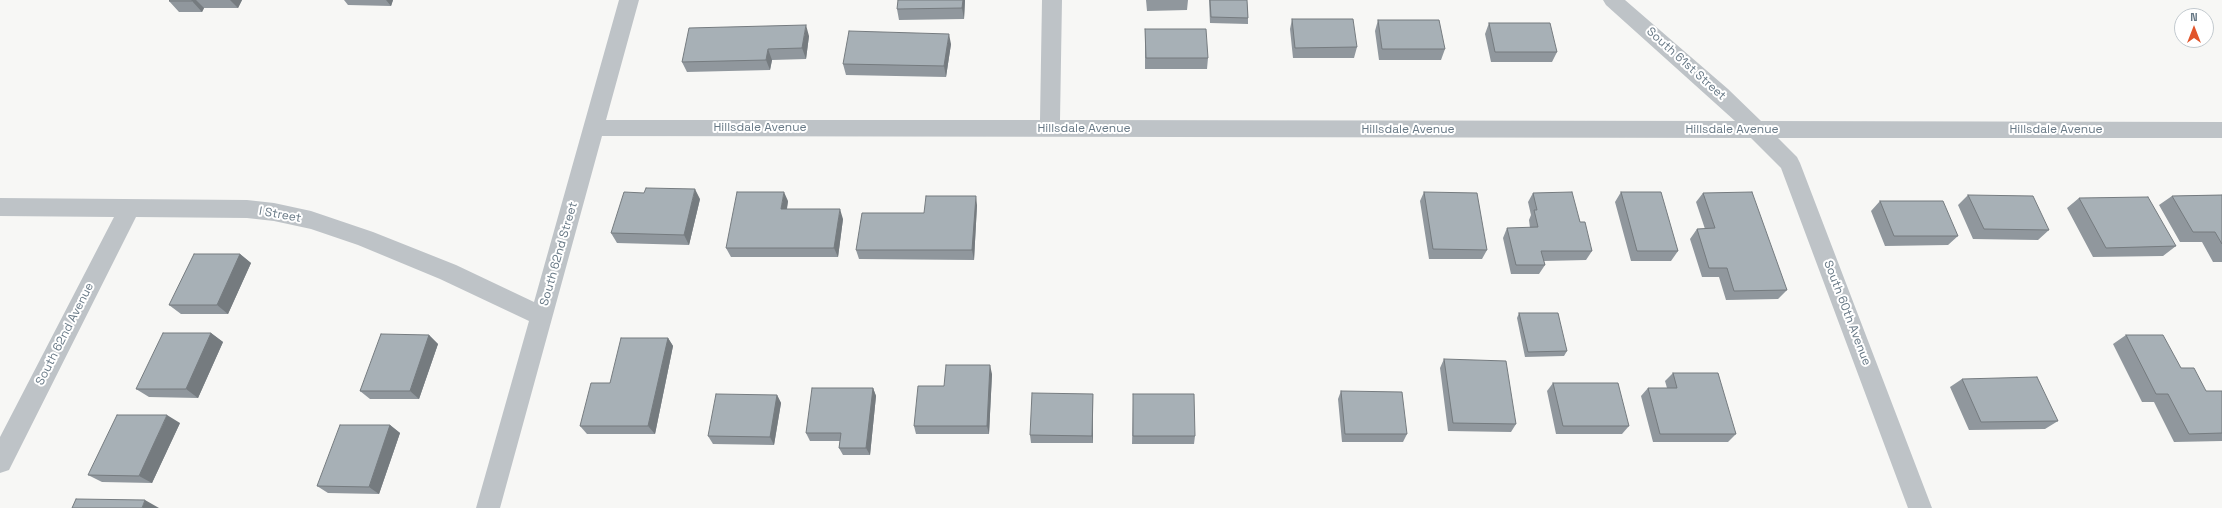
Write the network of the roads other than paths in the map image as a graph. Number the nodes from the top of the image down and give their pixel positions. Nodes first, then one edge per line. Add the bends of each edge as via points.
1 (629, 0) edge
2 (1052, 0) edge
3 (1613, 0) edge
4 (594, 128) junction
5 (1050, 129) junction
6 (1757, 130) junction
7 (2222, 130) edge
8 (0, 207) edge
9 (130, 207) junction
10 (541, 316) junction
11 (0, 462) edge
12 (488, 508) edge
13 (1920, 508) edge

1 - 4 street, South 62nd Street
2 - 5 street
3 - 6 street, South 61st Street
4 - 5 street, Hillsdale Avenue
4 - 10 street, South 62nd Street
5 - 6 street, Hillsdale Avenue
6 - 7 street, Hillsdale Avenue
6 - 13 street, South 60th Avenue via 1790,163
8 - 9 street, I Street
9 - 10 street, I Street via 247,209 311,220 365,238 448,272
9 - 11 street, South 62nd Avenue
10 - 12 street, South 62nd Street

